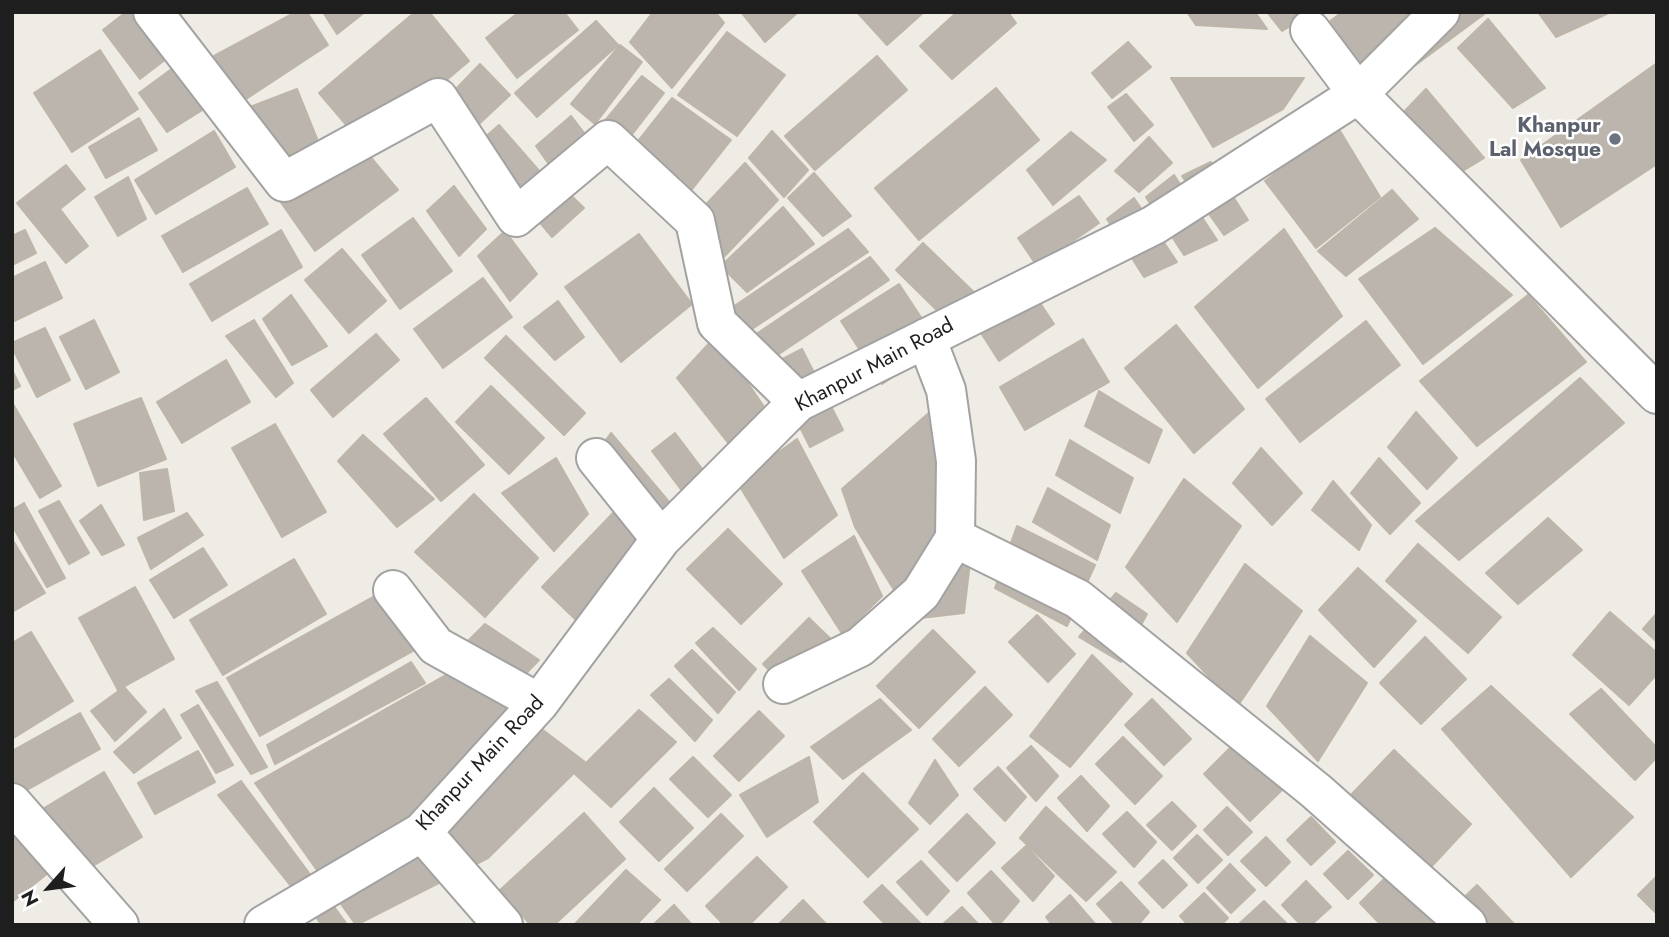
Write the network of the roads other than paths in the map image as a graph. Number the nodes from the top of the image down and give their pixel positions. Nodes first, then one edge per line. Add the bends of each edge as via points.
1 (153, 12) edge
2 (1440, 12) edge
3 (1310, 30) dead end
4 (1358, 94) junction
5 (926, 338) junction
6 (1657, 394) edge
7 (799, 402) junction
8 (596, 458) dead end
9 (955, 538) junction
10 (660, 539) junction
11 (393, 590) dead end
12 (783, 684) dead end
13 (539, 703) junction
14 (12, 803) edge
15 (422, 832) junction
16 (119, 925) edge
17 (264, 925) edge
18 (503, 925) edge
19 (1467, 925) edge

1 - 7 street via 284,182 438,98 516,217 608,141 695,220 717,323
2 - 4 street, Khanpur Main Road
3 - 4 street
4 - 5 street, Khanpur Main Road via 1154,225
4 - 6 street
5 - 7 street, Khanpur Main Road
5 - 9 street via 946,390 957,461
7 - 10 street, Khanpur Main Road
8 - 10 street
9 - 12 street via 921,593 860,647
9 - 19 street via 1078,598 1316,791
10 - 13 street, Khanpur Main Road
11 - 13 street via 436,646
13 - 15 street, Khanpur Main Road
14 - 16 street
15 - 17 street, Khanpur Main Road
15 - 18 street

